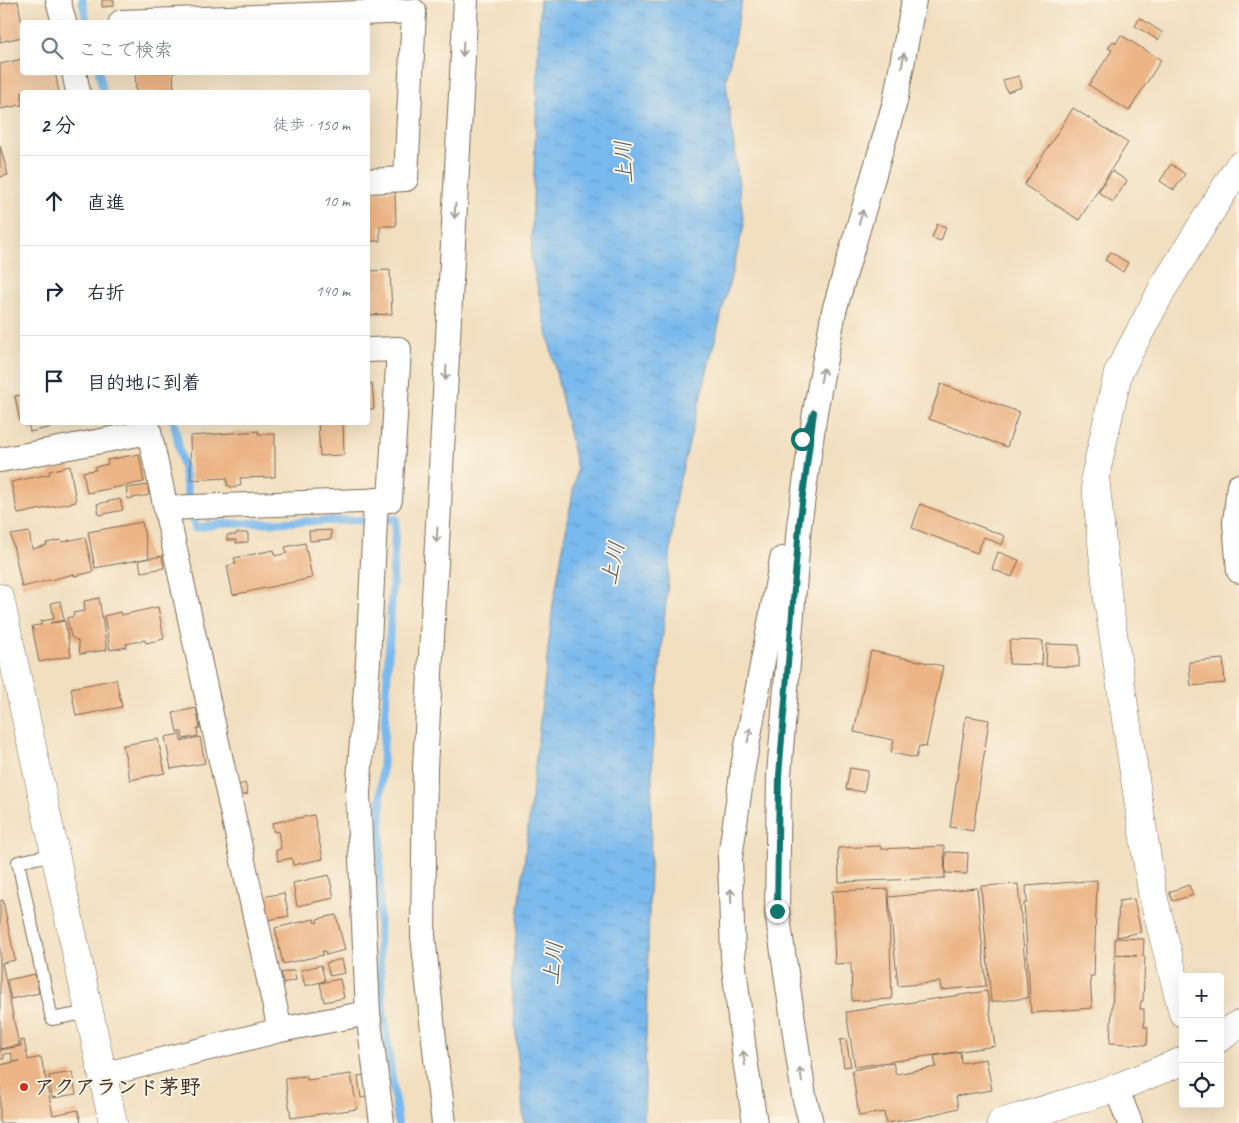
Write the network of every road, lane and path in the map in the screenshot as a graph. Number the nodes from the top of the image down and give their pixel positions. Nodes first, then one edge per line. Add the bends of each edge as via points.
1 (58, 0) edge
2 (466, 0) edge
3 (914, 0) edge
4 (63, 20) edge
5 (180, 20) edge
6 (75, 75) edge
7 (78, 90) edge
8 (1239, 166) edge
9 (370, 181) edge
10 (370, 350) edge
11 (814, 412) junction
12 (148, 427) edge
13 (0, 460) edge
14 (1239, 486) edge
15 (376, 500) junction
16 (166, 508) junction
17 (1239, 571) edge
18 (0, 598) edge
19 (55, 854) junction
20 (1179, 997) edge
21 (88, 1012) junction
22 (368, 1013) junction
23 (1239, 1024) edge
24 (280, 1030) junction
25 (1224, 1035) edge
26 (1179, 1063) edge
27 (102, 1075) junction
28 (438, 1077) junction
29 (1116, 1088) junction
30 (113, 1123) edge
31 (382, 1123) edge
32 (444, 1123) edge
33 (459, 1123) edge
34 (755, 1123) edge
35 (811, 1123) edge
36 (1001, 1123) edge
37 (1130, 1123) edge

1 - 4 street
2 -> 28 street via 425,768 423,936
11 -> 3 street via 834,311 895,102
5 - 9 street via 414,12 406,179
6 - 7 street
8 - 20 street via 1163,288 1118,373 1095,477 1108,600 1152,892
10 - 15 street via 399,349 390,500
34 -> 11 street via 733,958 730,858 742,767 776,597 802,439
35 -> 11 street via 804,1096 777,911 779,776 799,526
12 - 13 street
12 - 16 street
14 - 17 street via 1235,523
15 - 16 street
15 - 22 street via 358,792
16 - 24 street
18 - 19 street
19 - 21 street
19 - 21 lane via 18,862 52,1019
21 - 27 street
22 - 24 street
22 - 31 street
23 - 25 street
24 - 27 street
26 - 29 street
27 - 30 street
28 - 32 street
28 - 33 street
29 - 36 street
29 - 37 street

